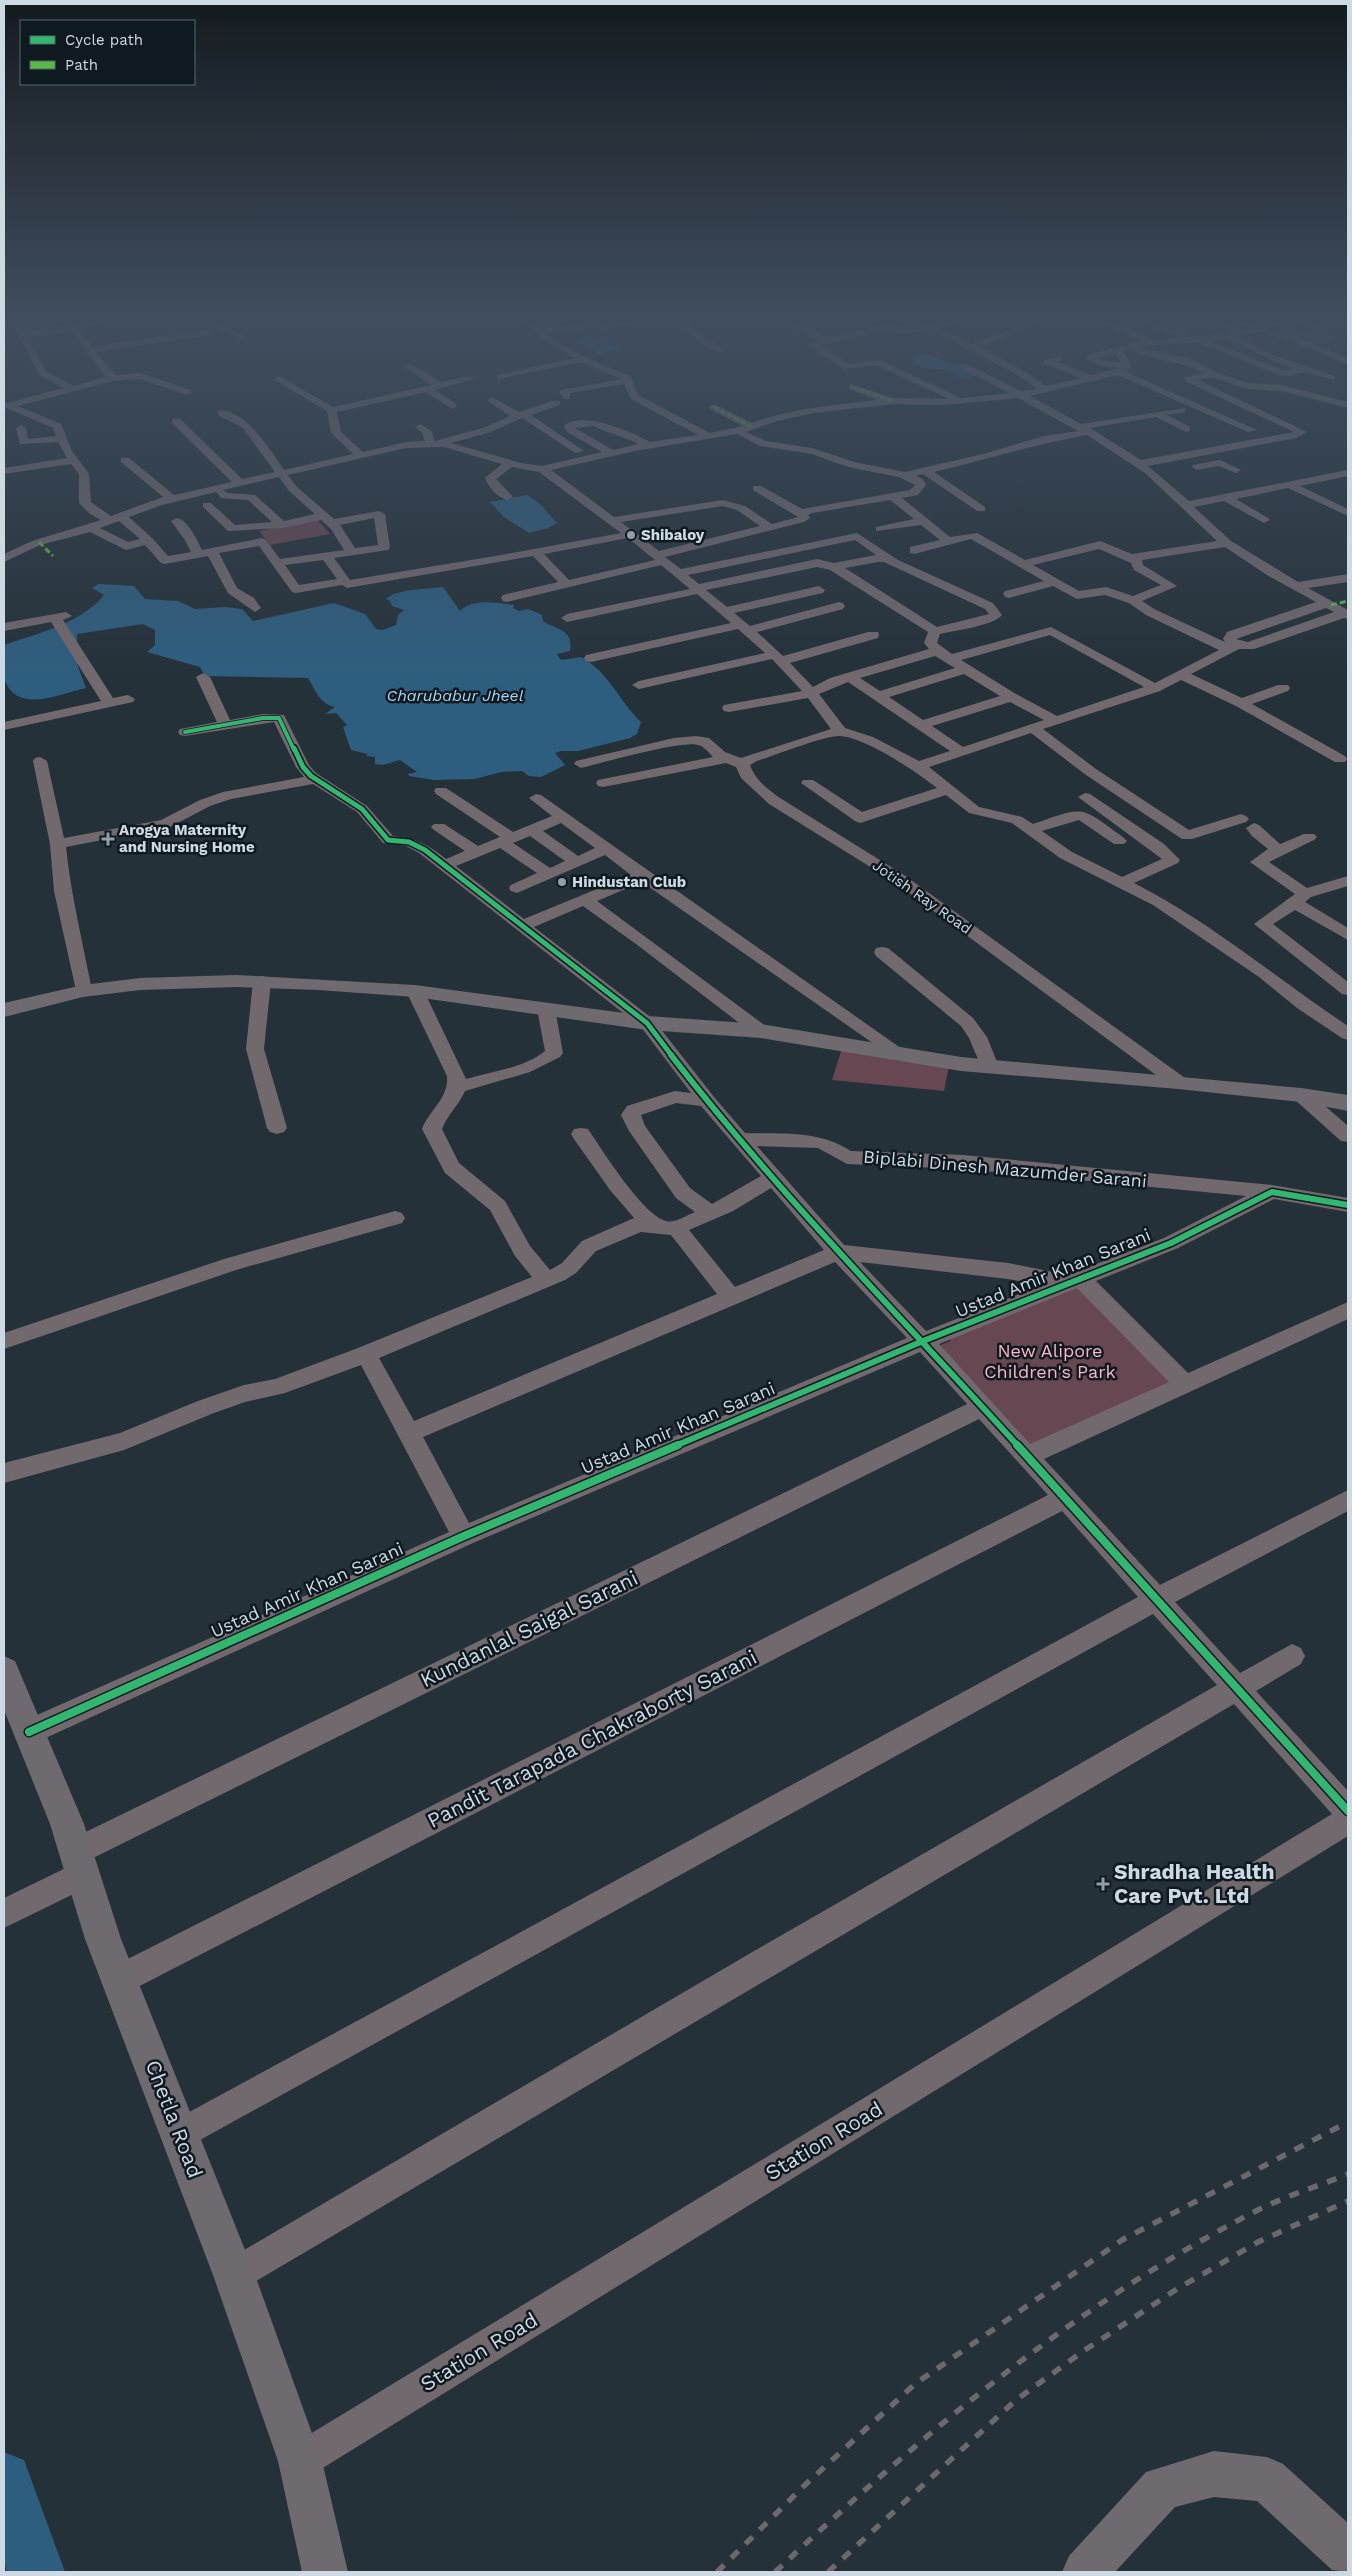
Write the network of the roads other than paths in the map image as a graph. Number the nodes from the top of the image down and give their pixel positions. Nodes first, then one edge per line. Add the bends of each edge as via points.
1 (22, 439) edge
2 (52, 439) edge
3 (63, 439) edge
4 (195, 439) edge
5 (256, 439) edge
6 (343, 439) edge
7 (432, 439) edge
8 (449, 439) edge
9 (560, 439) edge
10 (587, 439) edge
11 (637, 439) edge
12 (689, 439) edge
13 (750, 439) edge
14 (1043, 439) edge
15 (1099, 439) edge
16 (1271, 439) edge
17 (434, 443) junction
18 (648, 446) junction
19 (579, 451) dead end
20 (611, 453) junction
21 (360, 455) junction
22 (74, 460) junction
23 (125, 460) dead end
24 (511, 464) junction
25 (1138, 464) junction
26 (1189, 468) dead end
27 (542, 469) junction
28 (4, 470) edge
29 (1236, 470) dead end
30 (924, 471) junction
31 (280, 472) junction
32 (1171, 472) dead end
33 (906, 475) junction
34 (1153, 475) junction
35 (1346, 476) edge
36 (240, 483) junction
37 (1290, 485) junction
38 (758, 488) dead end
39 (217, 489) junction
40 (892, 496) junction
41 (507, 497) dead end
42 (171, 498) junction
43 (1228, 498) junction
44 (1341, 498) dead end
45 (1326, 502) junction
46 (207, 505) dead end
47 (1188, 505) junction
48 (981, 509) dead end
49 (801, 513) junction
50 (1348, 514) edge
51 (115, 518) junction
52 (177, 520) dead end
53 (326, 520) junction
54 (614, 520) junction
55 (1264, 520) dead end
56 (923, 521) junction
57 (282, 525) junction
58 (768, 527) junction
59 (91, 528) junction
60 (880, 529) dead end
61 (632, 534) junction
62 (149, 541) junction
63 (948, 541) junction
64 (39, 542) junction
65 (1227, 543) junction
66 (914, 550) dead end
67 (212, 551) junction
68 (351, 552) junction
69 (536, 553) junction
70 (198, 555) junction
71 (326, 555) junction
72 (53, 556) dead end
73 (4, 558) edge
74 (661, 558) junction
75 (894, 561) junction
76 (1136, 561) junction
77 (277, 563) junction
78 (1022, 564) junction
79 (834, 568) junction
80 (680, 573) junction
81 (1348, 578) edge
82 (345, 581) junction
83 (1054, 582) junction
84 (565, 583) junction
85 (1298, 586) junction
86 (699, 589) junction
87 (819, 590) dead end
88 (1010, 594) dead end
89 (507, 598) dead end
90 (1133, 600) junction
91 (1329, 604) junction
92 (839, 606) dead end
93 (254, 608) dead end
94 (1347, 610) edge
95 (725, 612) junction
96 (567, 618) dead end
97 (4, 627) edge
98 (744, 628) junction
99 (935, 631) junction
100 (873, 635) dead end
101 (1232, 647) junction
102 (938, 651) junction
103 (592, 658) dead end
104 (778, 658) junction
105 (950, 659) junction
106 (965, 669) junction
107 (1180, 674) junction
108 (203, 677) dead end
109 (850, 677) junction
110 (639, 685) dead end
111 (1154, 688) junction
112 (1283, 688) dead end
113 (811, 693) junction
114 (878, 696) junction
115 (1010, 697) junction
116 (128, 700) dead end
117 (1242, 703) junction
118 (110, 704) junction
119 (729, 708) dead end
120 (1057, 722) junction
121 (225, 725) junction
122 (921, 725) junction
123 (4, 726) edge
124 (1034, 729) junction
125 (838, 731) junction
126 (185, 732) dead end
127 (961, 752) junction
128 (1340, 758) dead end
129 (40, 761) dead end
130 (735, 761) junction
131 (581, 764) dead end
132 (918, 766) junction
133 (315, 779) junction
134 (604, 783) dead end
135 (808, 783) dead end
136 (947, 790) junction
137 (441, 791) dead end
138 (1085, 797) dead end
139 (536, 798) dead end
140 (562, 818) junction
141 (439, 827) dead end
142 (532, 830) junction
143 (1030, 830) junction
144 (1187, 836) junction
145 (1310, 836) dead end
146 (507, 840) junction
147 (1119, 841) dead end
148 (58, 844) junction
149 (1158, 847) junction
150 (606, 849) junction
151 (1278, 850) junction
152 (476, 852) junction
153 (576, 862) junction
154 (445, 864) junction
155 (548, 874) junction
156 (643, 876) junction
157 (1348, 880) edge
158 (1122, 883) junction
159 (517, 888) dead end
160 (1300, 899) junction
161 (585, 900) junction
162 (523, 925) junction
163 (1348, 935) edge
164 (882, 952) dead end
165 (262, 981) junction
166 (1348, 990) edge
167 (84, 991) junction
168 (415, 992) junction
169 (546, 1009) junction
170 (4, 1010) edge
171 (647, 1023) junction
172 (761, 1031) junction
173 (1348, 1034) edge
174 (903, 1056) junction
175 (990, 1067) junction
176 (1178, 1082) junction
177 (457, 1087) junction
178 (1301, 1095) junction
179 (707, 1101) junction
180 (1348, 1103) edge
181 (277, 1128) dead end
182 (581, 1134) dead end
183 (1348, 1136) edge
184 (741, 1139) junction
185 (773, 1178) junction
186 (1272, 1192) junction
187 (1348, 1205) edge
188 (711, 1213) junction
189 (395, 1218) dead end
190 (668, 1228) junction
191 (838, 1252) junction
192 (546, 1279) junction
193 (1074, 1281) junction
194 (732, 1298) junction
195 (1348, 1310) edge
196 (923, 1341) junction
197 (4, 1342) edge
198 (366, 1354) junction
199 (1185, 1384) junction
200 (982, 1407) junction
201 (409, 1433) junction
202 (1027, 1456) junction
203 (4, 1474) edge
204 (1065, 1498) junction
205 (1348, 1500) edge
206 (464, 1536) junction
207 (1157, 1599) junction
208 (1292, 1656) dead end
209 (4, 1671) edge
210 (1236, 1687) junction
211 (29, 1732) junction
212 (1348, 1811) edge
213 (1348, 1820) edge
214 (79, 1864) junction
215 (4, 1913) edge
216 (119, 1980) junction
217 (180, 2134) junction
218 (234, 2275) junction
219 (300, 2462) junction
220 (1344, 2549) edge
221 (325, 2572) edge
222 (1085, 2572) edge

1 - 2 street via 24,442
3 - 22 street
4 - 36 street
5 - 31 street
6 - 21 street
7 - 17 street
8 - 17 street
9 - 19 street
10 - 20 street
11 - 18 street
12 - 18 street
13 - 33 street
14 - 30 street
15 - 25 street
16 - 25 street
17 - 21 street via 406,445
17 - 24 street
18 - 20 street
20 - 27 street
21 - 31 street
22 - 28 street
22 - 51 street via 85,476 85,503 94,512
23 - 42 street
24 - 27 street
24 - 41 street via 490,478
25 - 34 street
26 - 29 street via 1220,462
27 - 54 street
30 - 33 street
30 - 48 street
31 - 36 street
31 - 53 street
32 - 34 street
33 - 40 street via 921,485 914,493
34 - 47 street
35 - 37 street
36 - 39 street
37 - 43 street
37 - 45 street
38 - 49 street
39 - 42 street
39 - 57 street via 225,496 251,497
40 - 49 street
40 - 56 street
42 - 51 street
43 - 47 street
43 - 55 street
44 - 45 street
45 - 50 street
46 - 57 street via 232,528
47 - 65 street
49 - 58 street via 804,518 800,520
51 - 59 street
51 - 62 street
52 - 70 street via 191,538
53 - 57 street
53 - 68 street via 336,527
53 - 68 street via 380,514 384,548
54 - 58 street via 723,502 741,508
54 - 61 street
56 - 60 street
56 - 63 street
58 - 74 street
59 - 62 street via 126,546
59 - 64 street
61 - 69 street
61 - 74 street
62 - 70 street via 165,560
63 - 66 street
63 - 78 street via 973,535
64 - 72 street
64 - 73 street
65 - 76 street via 1138,556
65 - 85 street
67 - 70 street
67 - 77 street via 262,542
67 - 93 street via 232,590 250,601
68 - 71 street
69 - 82 street via 347,584
69 - 84 street
71 - 77 street
71 - 82 street
74 - 80 street
74 - 84 street
75 - 79 street via 878,558
75 - 80 street via 857,536
75 - 99 street via 989,606 996,613 988,619
76 - 78 street via 1100,545
76 - 90 street via 1138,567 1171,586
77 - 82 street via 299,592
78 - 83 street
79 - 86 street via 807,564
79 - 99 street
80 - 86 street
81 - 85 street
83 - 88 street
83 - 90 street via 1077,595 1106,591
84 - 89 street
85 - 91 street
86 - 95 street
86 - 96 street
87 - 95 street
90 - 101 street via 1150,612
91 - 94 street
91 - 101 street via 1232,635 1229,639
92 - 98 street
94 - 101 street via 1249,646
95 - 98 street
97 - 118 street via 60,617
98 - 103 street
98 - 104 street
99 - 102 street via 930,643
100 - 104 street
101 - 107 street
102 - 105 street
102 - 109 street
104 - 110 street
104 - 113 street
105 - 106 street
105 - 111 street via 1051,631
106 - 114 street
106 - 115 street
107 - 111 street
107 - 117 street
108 - 121 street
109 - 113 street via 826,684
109 - 114 street
111 - 120 street
112 - 117 street
113 - 119 street
113 - 125 street via 837,725
114 - 122 street
115 - 120 street
115 - 122 street
116 - 118 street
117 - 128 street
118 - 123 street
120 - 124 street
121 - 126 street
121 - 133 street via 272,716 279,718 303,767
122 - 127 street
124 - 127 street
124 - 144 street via 1091,772
125 - 130 street
125 - 132 street via 868,740
127 - 132 street
129 - 148 street
130 - 131 street via 696,740 674,742
130 - 134 street
130 - 176 street, Jotish Ray Road via 747,778 780,806 890,871
132 - 136 street
133 - 148 street via 228,795 165,824
133 - 154 street via 362,808 388,840 415,844
135 - 136 street via 860,818
136 - 143 street via 974,810 1007,816
137 - 146 street
138 - 149 street
139 - 140 street
140 - 142 street
140 - 150 street
141 - 152 street
142 - 146 street
142 - 153 street
143 - 147 street via 1075,814 1082,815
143 - 158 street via 1066,855
144 - 149 street
144 - 151 street via 1248,824
145 - 151 street
146 - 152 street
146 - 155 street
148 - 167 street via 62,891
149 - 158 street via 1172,860
150 - 153 street
150 - 156 street
151 - 160 street via 1258,862
152 - 154 street
153 - 155 street
154 - 162 street
155 - 159 street
156 - 161 street
156 - 174 street
157 - 160 street
158 - 173 street via 1158,902 1244,958
160 - 163 street
160 - 166 street via 1262,924
161 - 162 street
161 - 172 street
162 - 171 street
164 - 175 street via 968,1022 975,1030
165 - 167 main road via 140,984
165 - 168 main road
165 - 181 street via 254,1049
167 - 170 main road
168 - 169 main road
168 - 177 street via 456,1076
169 - 171 main road
169 - 177 street via 554,1053 550,1057 531,1066
171 - 172 main road
171 - 179 street
172 - 174 main road
174 - 175 main road
175 - 176 main road
176 - 178 main road
177 - 192 street via 432,1128 437,1142 452,1168 498,1206 522,1251
178 - 180 main road
178 - 183 street
179 - 184 street
179 - 188 street via 675,1098 634,1110 630,1115 683,1193
182 - 190 street via 632,1204 645,1217
184 - 185 street
184 - 186 street, Biplabi Dinesh Mazumder Sarani via 818,1142 847,1157 963,1162
185 - 188 street
185 - 191 street
186 - 187 street
186 - 193 street, Ustad Amir Khan Sarani via 1171,1243
188 - 190 street
189 - 197 street via 230,1264
190 - 192 street via 639,1224 589,1246 569,1268
190 - 194 street
191 - 193 street
191 - 194 street
191 - 196 street
192 - 198 street
193 - 196 street, Ustad Amir Khan Sarani
193 - 199 street
194 - 201 street
195 - 199 street
196 - 200 street
196 - 206 street, Ustad Amir Khan Sarani
198 - 201 street
198 - 203 street via 277,1387 206,1407 124,1441
199 - 202 street
200 - 202 street
200 - 214 street, Kundanlal Saigal Sarani
201 - 206 street
202 - 204 street
204 - 207 street
204 - 216 street, Pandit Tarapada Chakraborty Sarani
205 - 207 street
206 - 211 street, Ustad Amir Khan Sarani
207 - 210 street
207 - 217 street
208 - 210 street
209 - 211 main road, Chetla Road
210 - 212 street
210 - 218 street
211 - 214 main road, Chetla Road via 67,1824
213 - 219 street, Station Road
214 - 215 street, Kundanlal Saigal Sarani
214 - 216 main road, Chetla Road via 102,1939
216 - 217 main road, Chetla Road
217 - 218 main road, Chetla Road
218 - 219 main road, Chetla Road
219 - 221 main road, Chetla Road
220 - 222 main road via 1267,2480 1214,2474 1162,2488

